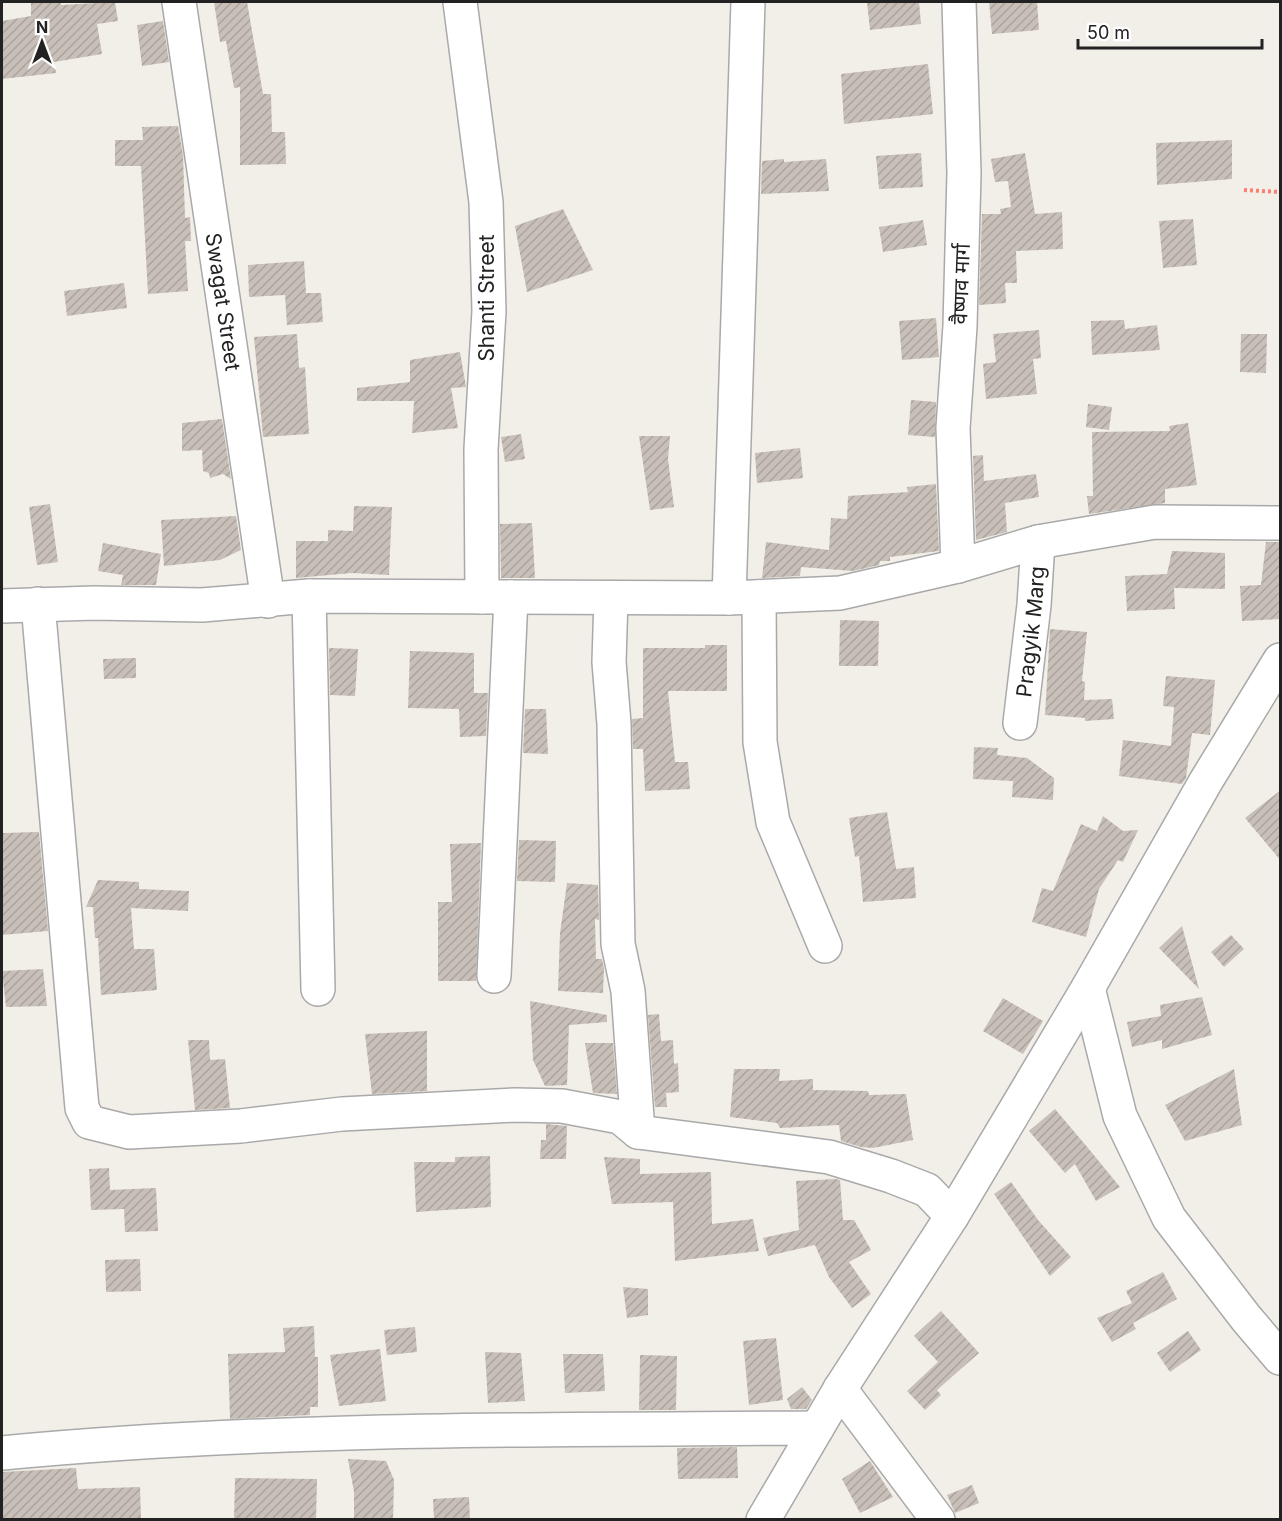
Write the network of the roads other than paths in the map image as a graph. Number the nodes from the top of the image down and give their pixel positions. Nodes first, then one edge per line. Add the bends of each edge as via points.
1 (179, 2) edge
2 (460, 2) edge
3 (748, 2) edge
4 (959, 2) edge
5 (1281, 523) edge
6 (1038, 542) junction
7 (958, 566) junction
8 (309, 596) junction
9 (497, 597) junction
10 (611, 597) junction
11 (744, 597) junction
12 (268, 601) junction
13 (38, 604) junction
14 (2, 606) edge
15 (1281, 660) edge
16 (1020, 723) dead end
17 (825, 946) dead end
18 (494, 976) dead end
19 (1088, 988) junction
20 (318, 989) dead end
21 (638, 1132) junction
22 (952, 1216) junction
23 (1281, 1358) edge
24 (840, 1389) junction
25 (817, 1428) junction
26 (2, 1453) edge
27 (763, 1520) edge
28 (938, 1520) edge

1 - 12 street, Swagat Street
2 - 9 street, Shanti Street via 486,202 489,311 482,449
3 - 11 street
4 - 7 street, वैष्णव मार्ग via 964,173 953,428
5 - 6 street via 1155,522
6 - 7 street
6 - 16 street, Pragyik Marg
7 - 11 street via 840,593
8 - 9 street
8 - 12 street
8 - 20 street
9 - 10 street
9 - 18 street, Shanti Street
10 - 11 street
10 - 21 street via 609,662 614,724 618,944 628,991
11 - 17 street via 773,822
12 - 13 street via 202,605
13 - 14 street
13 - 21 street via 82,1108 90,1122 129,1132 241,1126 354,1113 515,1105 562,1106 620,1117
15 - 19 street via 1206,781
19 - 22 street
19 - 23 street via 1120,1116 1169,1218
21 - 22 street via 829,1157 927,1190
22 - 24 street
24 - 25 street
24 - 28 street
25 - 26 street via 334,1432 110,1443
25 - 27 street

